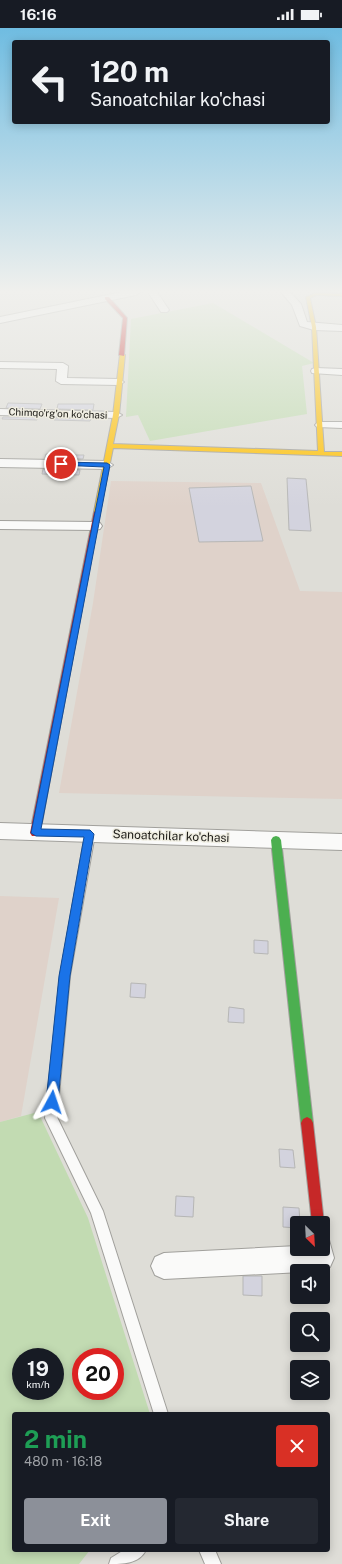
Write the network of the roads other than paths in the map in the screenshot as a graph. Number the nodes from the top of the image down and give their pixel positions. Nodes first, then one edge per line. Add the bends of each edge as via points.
1 (121, 364) edge
2 (316, 364) edge
3 (0, 365) edge
4 (316, 371) junction
5 (342, 372) edge
6 (119, 382) junction
7 (0, 412) edge
8 (116, 415) junction
9 (321, 425) junction
10 (342, 425) edge
11 (110, 446) junction
12 (321, 453) junction
13 (342, 454) edge
14 (0, 463) edge
15 (107, 465) junction
16 (0, 525) edge
17 (95, 526) junction
18 (0, 831) edge
19 (36, 833) junction
20 (90, 834) junction
21 (276, 840) junction
22 (342, 842) edge
23 (317, 1216) edge
24 (321, 1256) edge
25 (164, 1266) dead end
26 (160, 1412) edge
27 (135, 1552) edge
28 (208, 1552) edge
29 (117, 1564) edge
30 (213, 1564) edge

1 - 6 street, Chimqo'rg'on ko'chasi
2 - 4 street
3 - 6 street via 63,366 61,381
4 - 5 street
4 - 9 street
6 - 8 street, Chimqo'rg'on ko'chasi
7 - 8 street, Chimqo'rg'on ko'chasi
8 - 11 street, Chimqo'rg'on ko'chasi
9 - 10 street
9 - 12 street
11 - 12 street
11 - 15 street, Chimqo'rg'on ko'chasi
12 - 13 street
14 - 15 street
15 - 17 street, Chimqo'rg'on ko'chasi
16 - 17 street
17 - 19 street, Chimqo'rg'on ko'chasi
18 - 19 street, Sanoatchilar ko'chasi
19 - 20 street, Sanoatchilar ko'chasi
20 - 21 street, Sanoatchilar ko'chasi
20 - 26 lane via 64,976 51,1118 97,1211
21 - 22 street, Sanoatchilar ko'chasi
21 - 23 street
24 - 25 street via 321,1258
27 - 29 lane
28 - 30 lane

